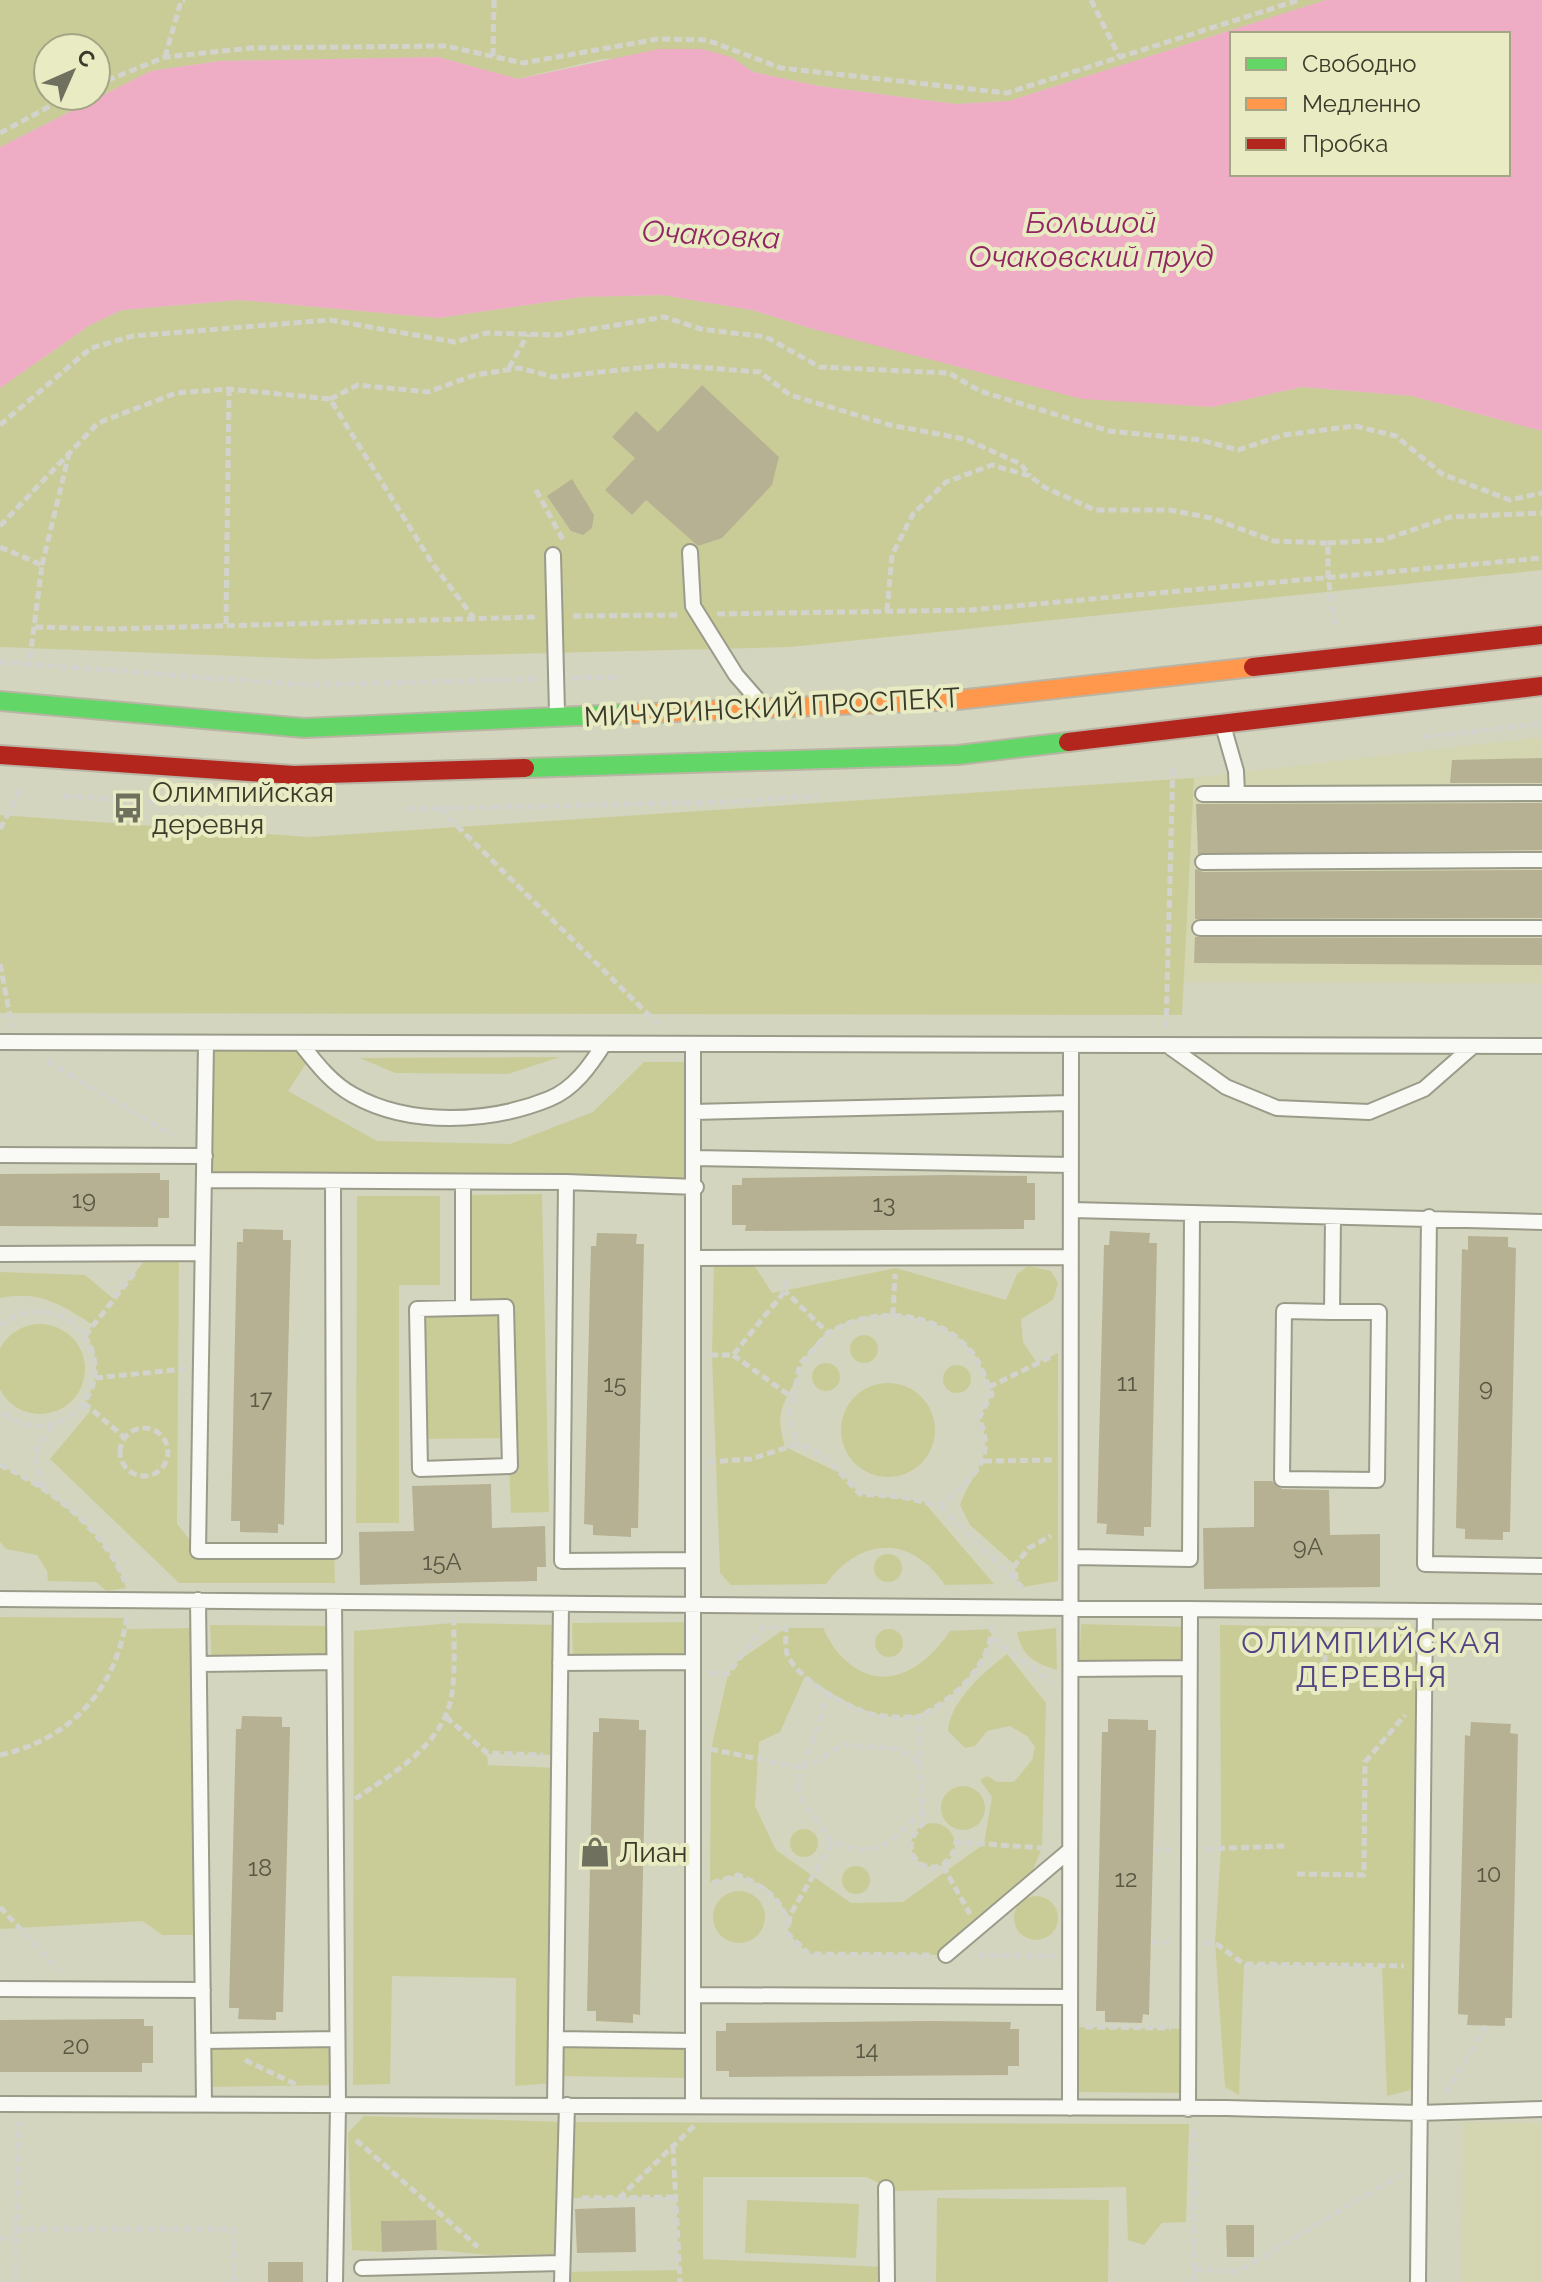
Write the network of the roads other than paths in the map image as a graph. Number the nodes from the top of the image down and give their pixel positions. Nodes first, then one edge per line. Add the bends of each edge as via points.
1 (690, 552) dead end
2 (553, 555) road end
3 (1542, 635) edge
4 (1542, 686) edge
5 (0, 701) edge
6 (766, 708) junction
7 (557, 717) junction
8 (1222, 724) junction
9 (0, 755) edge
10 (1542, 793) edge
11 (1203, 794) dead end
12 (1237, 794) junction
13 (1542, 860) edge
14 (1203, 862) dead end
15 (1200, 928) dead end
16 (1542, 928) edge
17 (7, 1042) edge
18 (206, 1044) junction
19 (301, 1044) junction
20 (604, 1044) junction
21 (686, 1044) junction
22 (1071, 1045) junction
23 (1167, 1045) junction
24 (1473, 1046) junction
25 (1542, 1046) edge
26 (1071, 1103) junction
27 (693, 1112) junction
28 (0, 1155) edge
29 (205, 1156) junction
30 (693, 1158) junction
31 (1071, 1165) junction
32 (206, 1180) junction
33 (333, 1182) junction
34 (566, 1182) junction
35 (463, 1184) junction
36 (696, 1187) junction
37 (1072, 1210) junction
38 (1192, 1213) junction
39 (1333, 1217) junction
40 (1429, 1217) junction
41 (1542, 1222) edge
42 (202, 1253) junction
43 (0, 1254) edge
44 (1070, 1257) junction
45 (693, 1258) junction
46 (463, 1308) junction
47 (1332, 1312) junction
48 (1072, 1557) junction
49 (693, 1560) junction
50 (1542, 1566) edge
51 (0, 1599) edge
52 (198, 1600) junction
53 (334, 1602) junction
54 (561, 1604) junction
55 (693, 1605) junction
56 (1072, 1608) junction
57 (1190, 1609) junction
58 (1425, 1611) junction
59 (1542, 1612) edge
60 (334, 1662) junction
61 (560, 1663) junction
62 (199, 1664) junction
63 (693, 1668) junction
64 (1190, 1668) junction
65 (1071, 1669) junction
66 (1070, 1850) junction
67 (946, 1955) road end
68 (0, 1989) edge
69 (203, 1990) junction
70 (693, 1995) junction
71 (1070, 1997) junction
72 (337, 2039) junction
73 (556, 2039) junction
74 (204, 2041) junction
75 (693, 2041) junction
76 (0, 2104) edge
77 (204, 2104) junction
78 (338, 2105) junction
79 (561, 2106) junction
80 (693, 2106) junction
81 (1070, 2108) junction
82 (1191, 2109) junction
83 (1542, 2109) edge
84 (1419, 2113) junction
85 (886, 2188) dead end
86 (562, 2263) junction
87 (362, 2268) dead end
88 (335, 2282) edge
89 (562, 2282) edge
90 (887, 2282) edge
91 (1418, 2282) edge

1 - 6 lane via 693,606 736,675
2 - 7 lane
3 - 6 main road, МИЧУРИНСКИЙ ПРОСПЕКТ via 957,700
4 - 8 main road, МИЧУРИНСКИЙ ПРОСПЕКТ
5 - 7 main road, МИЧУРИНСКИЙ ПРОСПЕКТ via 304,728
6 - 7 main road, МИЧУРИНСКИЙ ПРОСПЕКТ
8 - 9 main road, МИЧУРИНСКИЙ ПРОСПЕКТ via 958,755 294,775
8 - 12 lane
10 - 12 lane
11 - 12 lane
13 - 14 lane
15 - 16 lane
17 - 18 lane
18 - 19 lane
18 - 29 lane
19 - 20 lane
19 - 20 lane via 320,1069 353,1095 441,1119 503,1112 551,1098 586,1072
20 - 21 lane
21 - 22 lane
21 - 27 lane
22 - 23 lane
22 - 26 lane
23 - 24 lane
23 - 24 lane via 1226,1087 1277,1108 1369,1112 1424,1089
24 - 25 lane
26 - 27 lane
26 - 31 lane
27 - 30 lane
28 - 29 lane
29 - 32 lane
30 - 31 lane
30 - 36 lane
31 - 37 lane
32 - 33 lane
32 - 42 lane
33 - 35 lane
33 - 42 lane via 334,1551 198,1551
34 - 35 lane
34 - 36 lane
34 - 49 lane via 562,1561
35 - 46 lane
36 - 45 lane
37 - 38 lane
37 - 44 lane
38 - 39 lane
38 - 48 lane via 1190,1559
39 - 40 lane
39 - 47 lane
40 - 41 lane
40 - 50 lane via 1425,1564
42 - 43 lane
44 - 45 lane
44 - 48 lane
45 - 49 lane
46 - 46 lane via 506,1307 510,1466 420,1469 417,1309
47 - 47 lane via 1284,1311 1282,1479 1377,1480 1379,1312
48 - 56 lane
49 - 55 lane
51 - 52 lane
52 - 53 lane
52 - 62 lane
53 - 54 lane
53 - 60 lane
54 - 55 lane
54 - 61 lane
55 - 56 lane
55 - 63 lane
56 - 57 lane
56 - 65 lane
57 - 58 lane
57 - 64 lane
58 - 59 lane
58 - 84 lane
60 - 62 lane
60 - 72 lane
61 - 63 lane
61 - 73 lane
62 - 69 lane
63 - 70 lane
64 - 65 lane
64 - 82 lane
65 - 66 lane
66 - 67 lane
66 - 71 lane
68 - 69 lane
69 - 74 lane
70 - 71 lane
70 - 75 lane
71 - 81 lane
72 - 74 lane
72 - 78 lane
73 - 75 lane
73 - 79 lane
74 - 77 lane
75 - 80 lane
76 - 77 lane
77 - 78 lane
78 - 79 lane
78 - 88 lane
79 - 80 lane
79 - 86 lane
80 - 81 lane
81 - 82 lane
82 - 84 lane
83 - 84 lane
84 - 91 lane
85 - 90 lane
86 - 87 lane
86 - 89 lane

